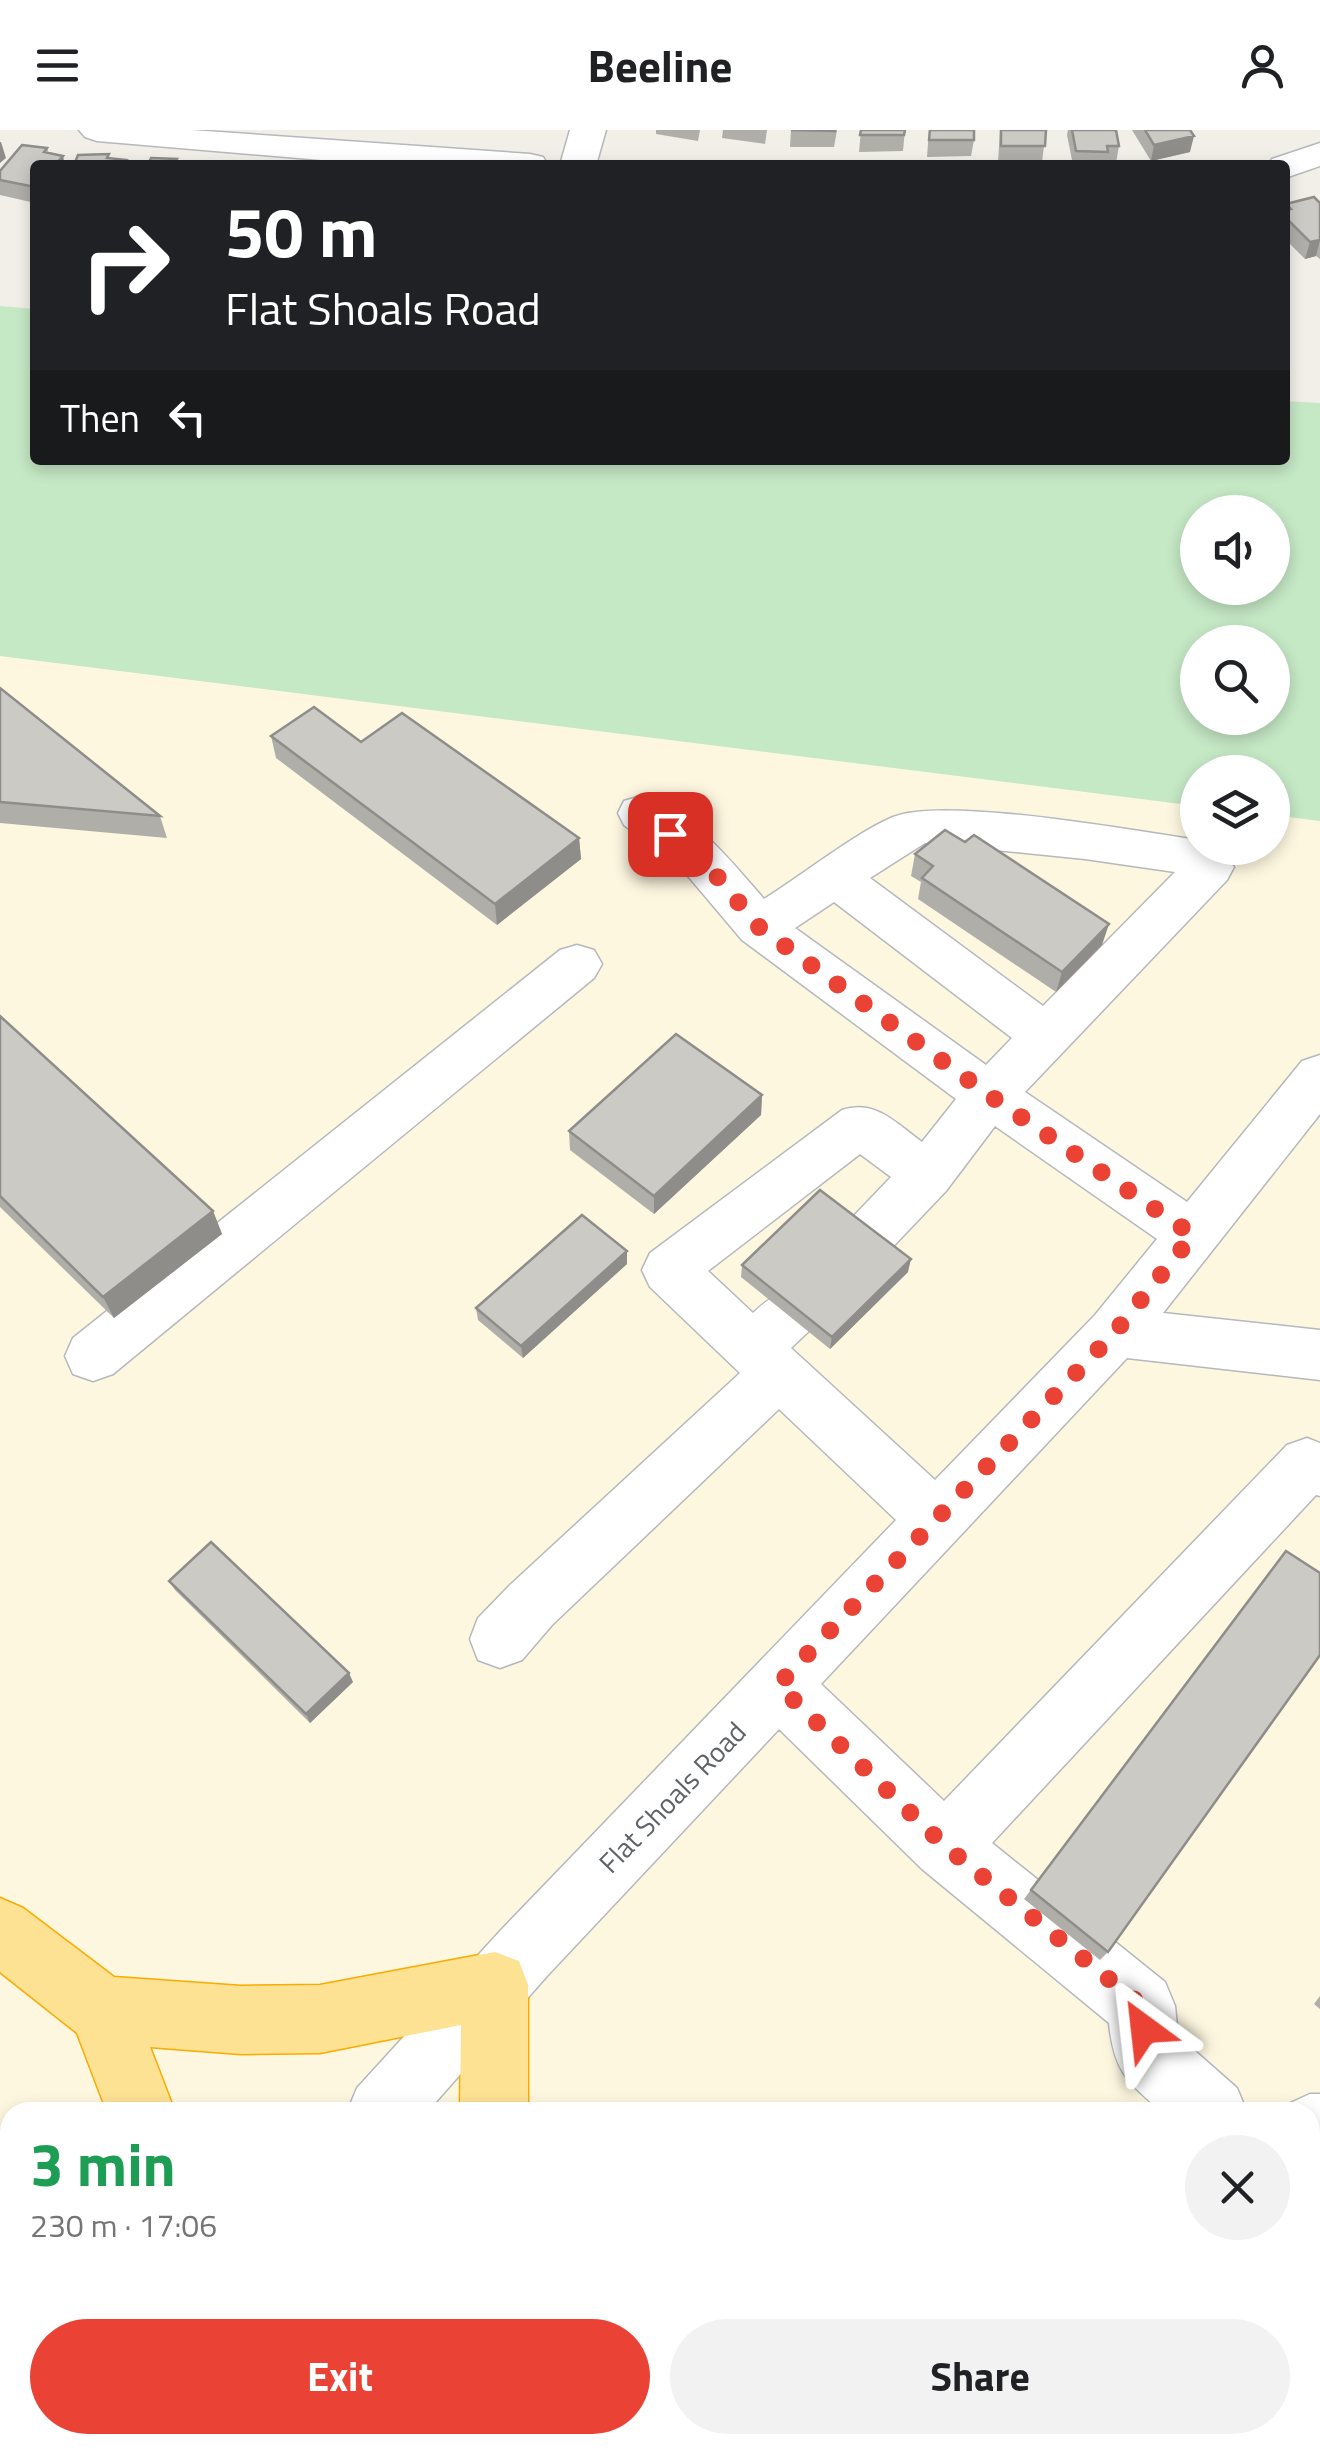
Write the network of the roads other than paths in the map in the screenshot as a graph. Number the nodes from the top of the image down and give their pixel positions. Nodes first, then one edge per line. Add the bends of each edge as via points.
1 (97, 130) edge
2 (588, 130) edge
3 (231, 137) edge
4 (1320, 154) edge
5 (477, 160) edge
6 (579, 160) edge
7 (1290, 165) edge
8 (640, 813) dead end
9 (834, 876) junction
10 (759, 927) junction
11 (577, 964) dead end
12 (1046, 1036) junction
13 (1320, 1076) edge
14 (989, 1095) junction
15 (928, 1175) junction
16 (1193, 1235) junction
17 (866, 1240) edge
18 (1115, 1332) junction
19 (772, 1346) junction
20 (1320, 1355) edge
21 (93, 1356) dead end
22 (1320, 1470) edge
23 (936, 1519) junction
24 (500, 1639) dead end
25 (778, 1685) junction
26 (945, 1846) junction
27 (0, 1931) edge
28 (495, 1984) junction
29 (102, 2010) junction
30 (138, 2102) edge
31 (389, 2102) edge
32 (494, 2102) edge
33 (1202, 2102) edge

1 - 3 street
2 - 6 street
3 - 5 street
4 - 7 street
8 - 10 street via 691,879
9 - 10 street
9 - 12 street
9 - 12 street via 908,830 942,826 1200,858 1210,868
10 - 14 street
11 - 21 street
12 - 14 street
13 - 16 street, Flat Shoals Road
14 - 15 street
14 - 16 street
15 - 17 street
15 - 19 street via 860,1125 669,1270
16 - 18 street, Flat Shoals Road
18 - 20 street
18 - 23 street, Flat Shoals Road
19 - 23 street
19 - 24 street
22 - 26 street via 1307,1464
23 - 25 street, Flat Shoals Road
25 - 26 street
25 - 28 street, Flat Shoals Road
26 - 33 street via 1142,2006 1146,2052
27 - 29 highway
28 - 29 highway via 320,2019
28 - 31 street, Flat Shoals Road
28 - 32 highway
29 - 30 highway

